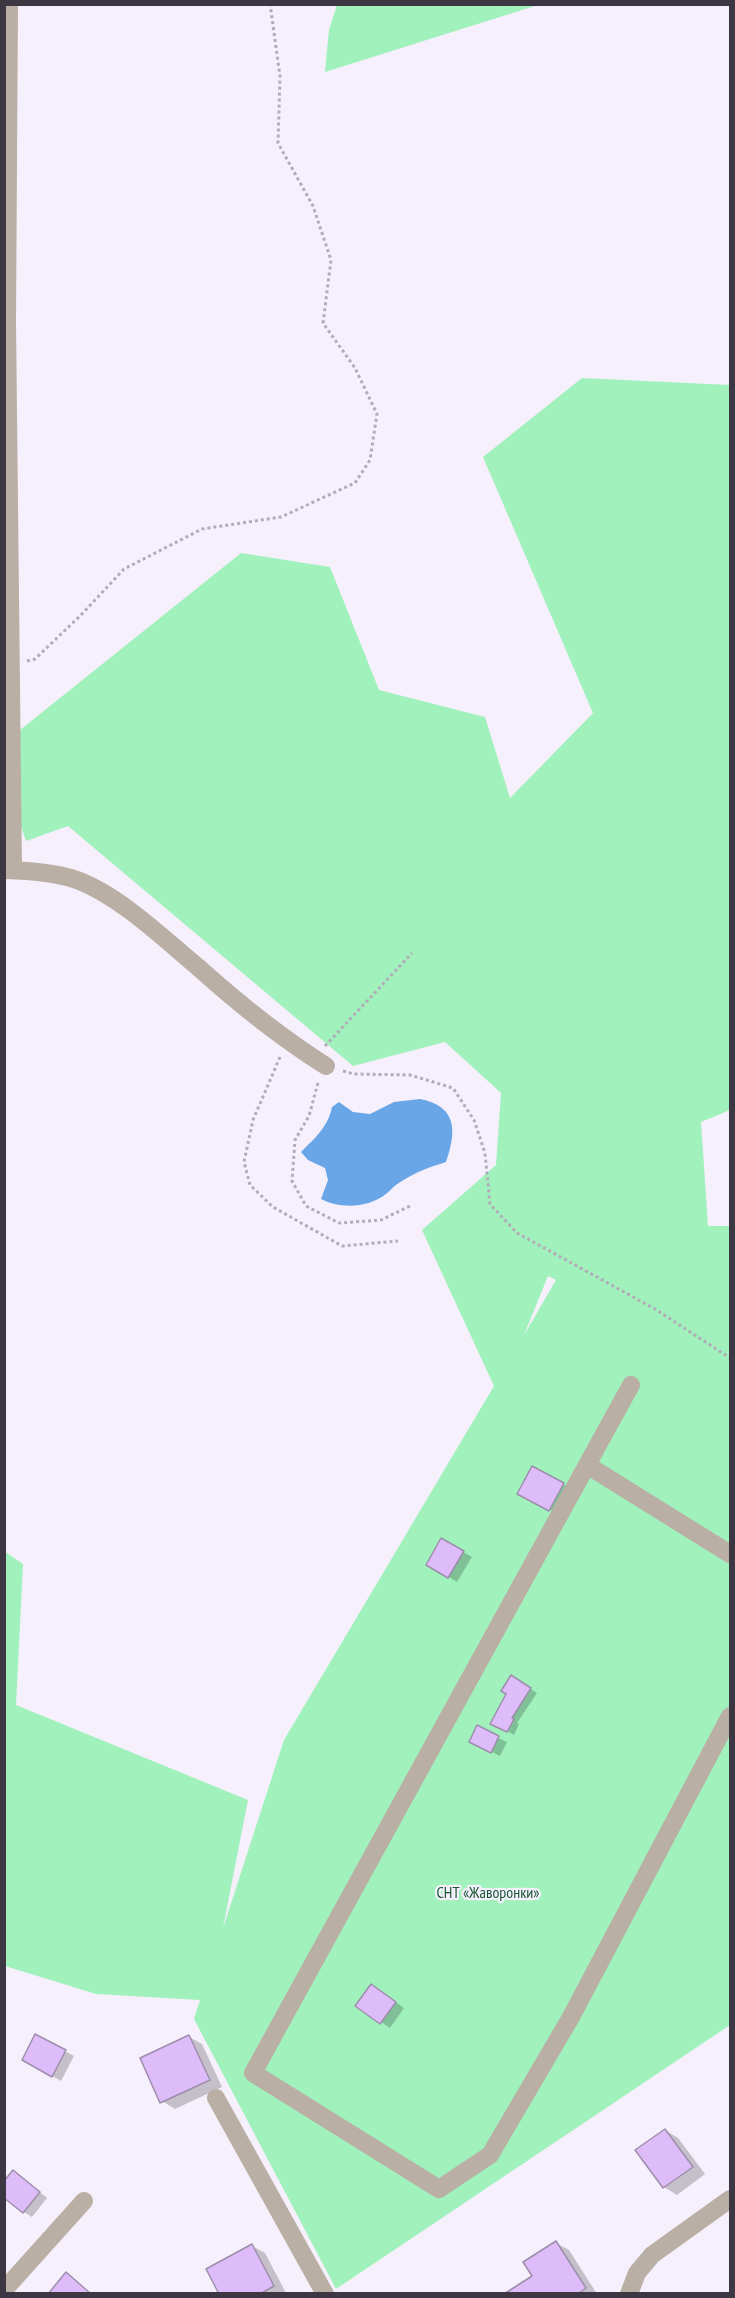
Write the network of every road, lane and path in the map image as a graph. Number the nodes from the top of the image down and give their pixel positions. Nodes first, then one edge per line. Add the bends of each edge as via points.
1 (9, 4) edge
2 (270, 4) edge
3 (12, 667) junction
4 (9, 870) edge
5 (412, 953) dead end
6 (287, 1041) junction
7 (319, 1062) junction
8 (410, 1206) dead end
9 (398, 1241) dead end
10 (730, 1358) edge
11 (631, 1385) dead end
12 (587, 1465) junction
13 (730, 1554) edge
14 (730, 1716) edge
15 (216, 2098) dead end
16 (730, 2199) edge
17 (84, 2200) dead end
18 (4, 2290) edge
19 (325, 2294) edge
20 (629, 2294) edge

1 - 3 street via 7,321
2 - 3 path via 280,76 278,143 313,206 331,260 323,323 355,368 377,414 370,460 355,483 281,517 202,529 124,569 35,659
3 - 4 street
4 - 6 street via 57,874 99,891 167,940
5 - 7 path
6 - 7 street
6 - 9 path via 253,1120 244,1162 250,1185 273,1207 342,1245
7 - 8 path via 309,1116 295,1140 292,1181 306,1206 339,1223 381,1220
7 - 10 path via 354,1074 410,1075 453,1088 474,1120 485,1153 490,1204 517,1233 655,1309
11 - 12 street
12 - 13 street
12 - 14 street via 253,2073 439,2189 490,2155 571,2017
15 - 19 street
16 - 20 street via 652,2255 637,2273
17 - 18 street

